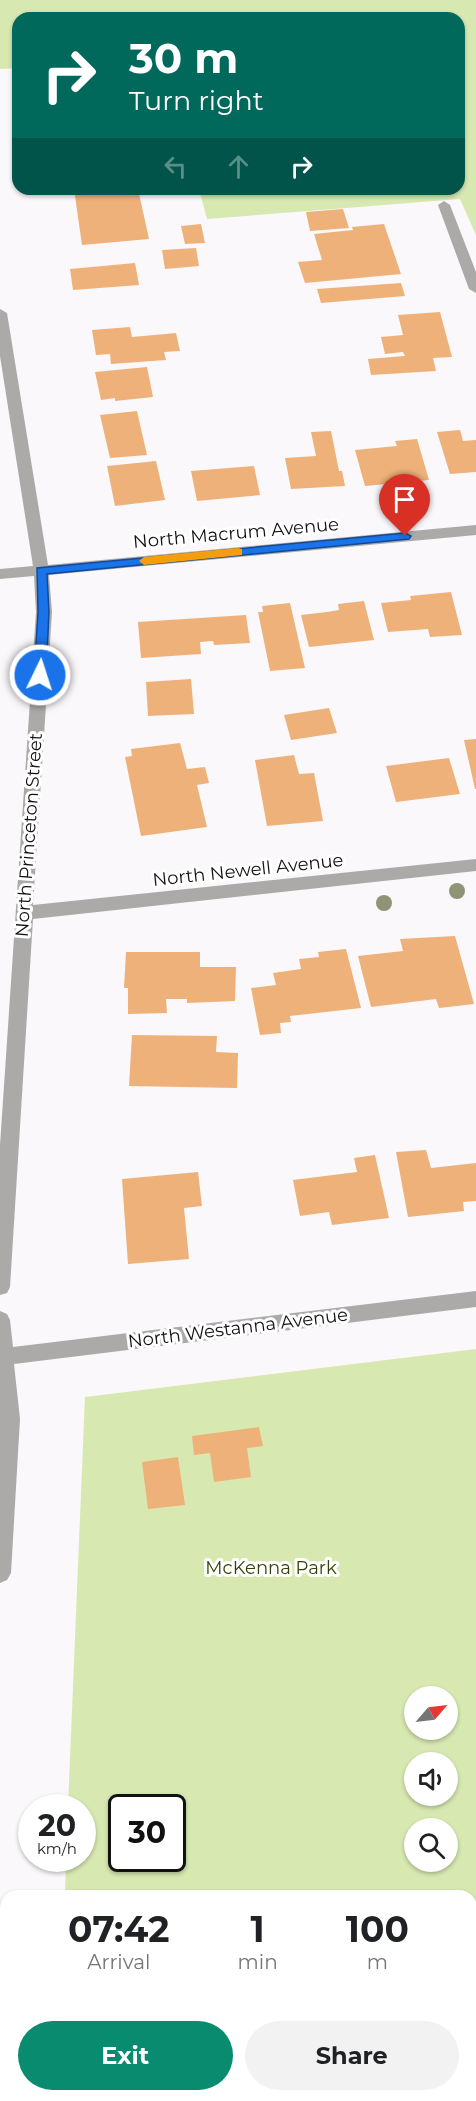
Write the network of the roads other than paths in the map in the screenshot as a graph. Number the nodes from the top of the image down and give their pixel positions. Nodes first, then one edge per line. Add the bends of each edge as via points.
1 (444, 205) dead end
2 (476, 289) edge
3 (0, 314) edge
4 (476, 530) edge
5 (41, 571) junction
6 (0, 574) edge
7 (476, 865) edge
8 (24, 913) junction
9 (0, 1287) edge
10 (476, 1299) edge
11 (0, 1320) edge
12 (2, 1357) edge
13 (0, 1573) edge

1 - 2 street
3 - 5 street, North Princeton Street
4 - 5 street, North Macrum Avenue
5 - 6 street, North Macrum Avenue
5 - 8 street, North Princeton Street via 44,612
7 - 8 street, North Newell Avenue
8 - 9 street, North Princeton Street
10 - 12 street, North Westanna Avenue
11 - 12 street
12 - 13 street via 10,1419

